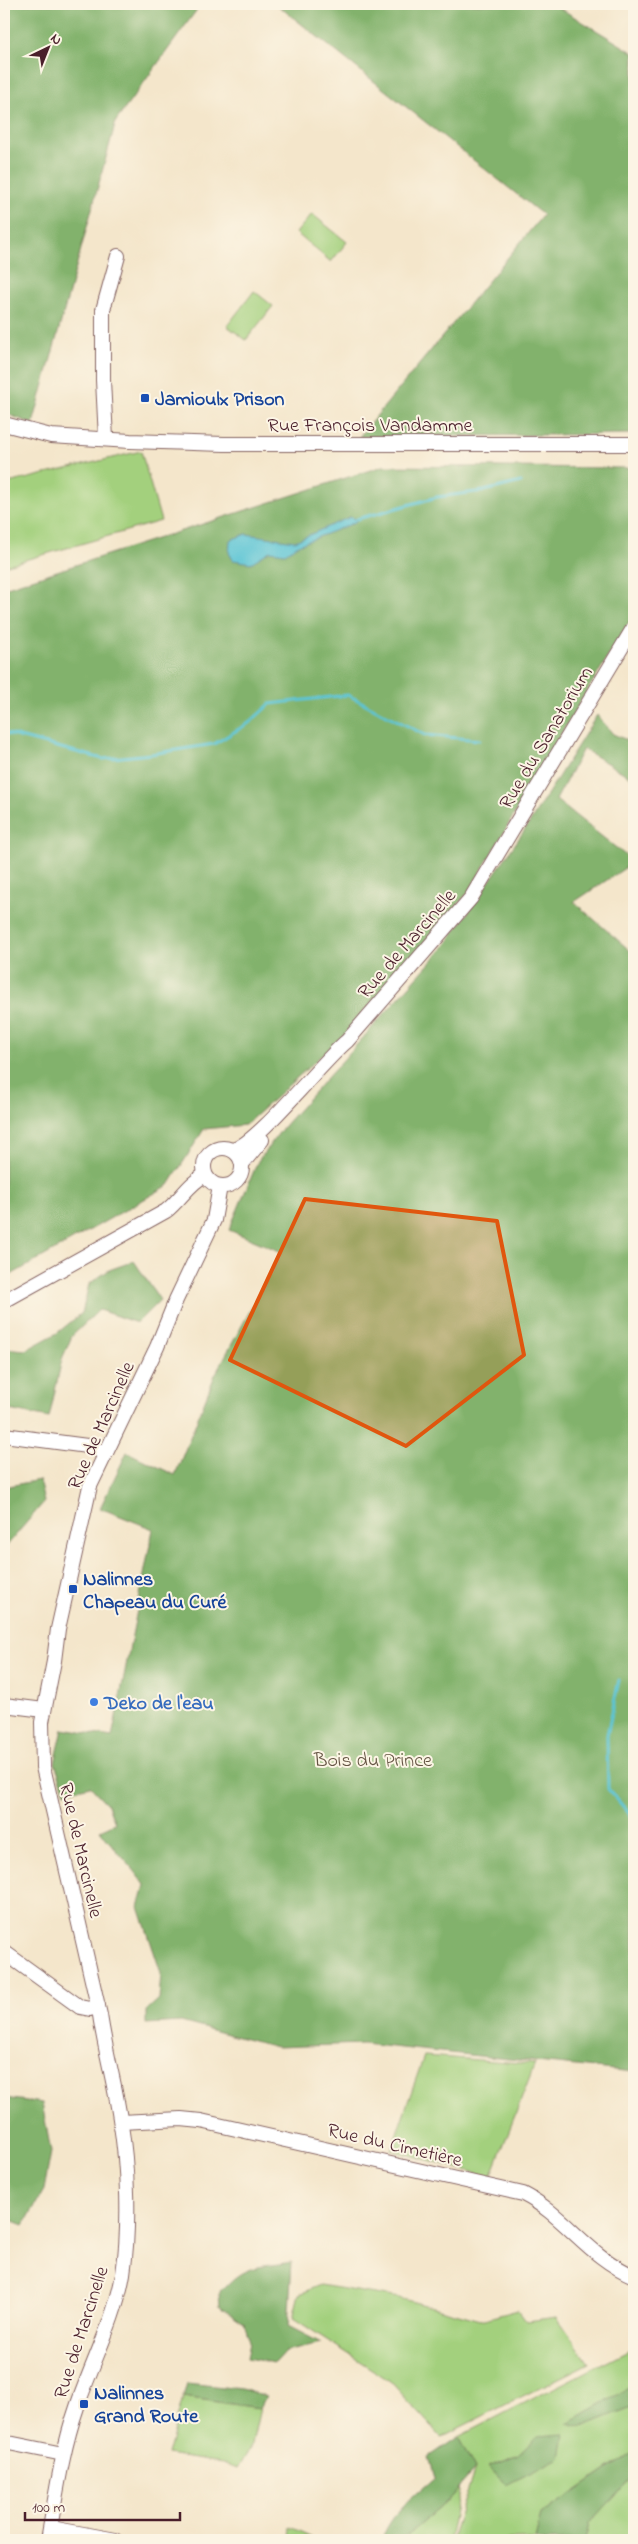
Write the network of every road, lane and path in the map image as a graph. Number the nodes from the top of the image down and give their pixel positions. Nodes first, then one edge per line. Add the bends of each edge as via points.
1 (118, 256) dead end
2 (4, 424) edge
3 (106, 439) junction
4 (634, 444) edge
5 (634, 628) edge
6 (490, 868) joint
7 (347, 1041) junction
8 (232, 1150) junction
9 (242, 1164) junction
10 (205, 1175) junction
11 (220, 1186) junction
12 (4, 1301) edge
13 (4, 1435) edge
14 (106, 1453) junction
15 (4, 1705) edge
16 (44, 1710) junction
17 (4, 1952) edge
18 (98, 2006) junction
19 (121, 2122) junction
20 (634, 2276) edge
21 (4, 2442) edge
22 (63, 2454) junction
23 (50, 2534) edge
24 (116, 2540) edge

1 - 3 street via 103,310
2 - 3 street, Rue François Vandamme via 52,436
3 - 4 street, Rue François Vandamme via 232,444
5 - 6 street, Rue du Sanatorium
6 - 7 street, Rue de Marcinelle via 460,913
7 - 8 street, Rue de Marcinelle via 331,1054 263,1129
7 - 9 street, Rue de Marcinelle via 336,1058
8 - 9 street
8 - 10 street, Rue de Marcinelle via 220,1148 209,1154 204,1165
9 - 11 street, Rue de Marcinelle via 237,1181
10 - 11 street via 213,1184
10 - 12 street via 166,1211
11 - 14 street, Rue de Marcinelle via 214,1220
13 - 14 street via 87,1446
14 - 16 street, Rue de Marcinelle via 91,1482 87,1498
15 - 16 street
16 - 18 street, Rue de Marcinelle via 40,1738 43,1768
17 - 18 street via 80,2006 90,2009
18 - 19 street, Rue de Marcinelle
19 - 20 street, Rue du Cimetière via 181,2119 211,2123 523,2194 543,2206 602,2259
19 - 22 street, Rue de Marcinelle via 126,2194 123,2274
21 - 22 street
22 - 23 street, Rue de Marcinelle
23 - 24 street

